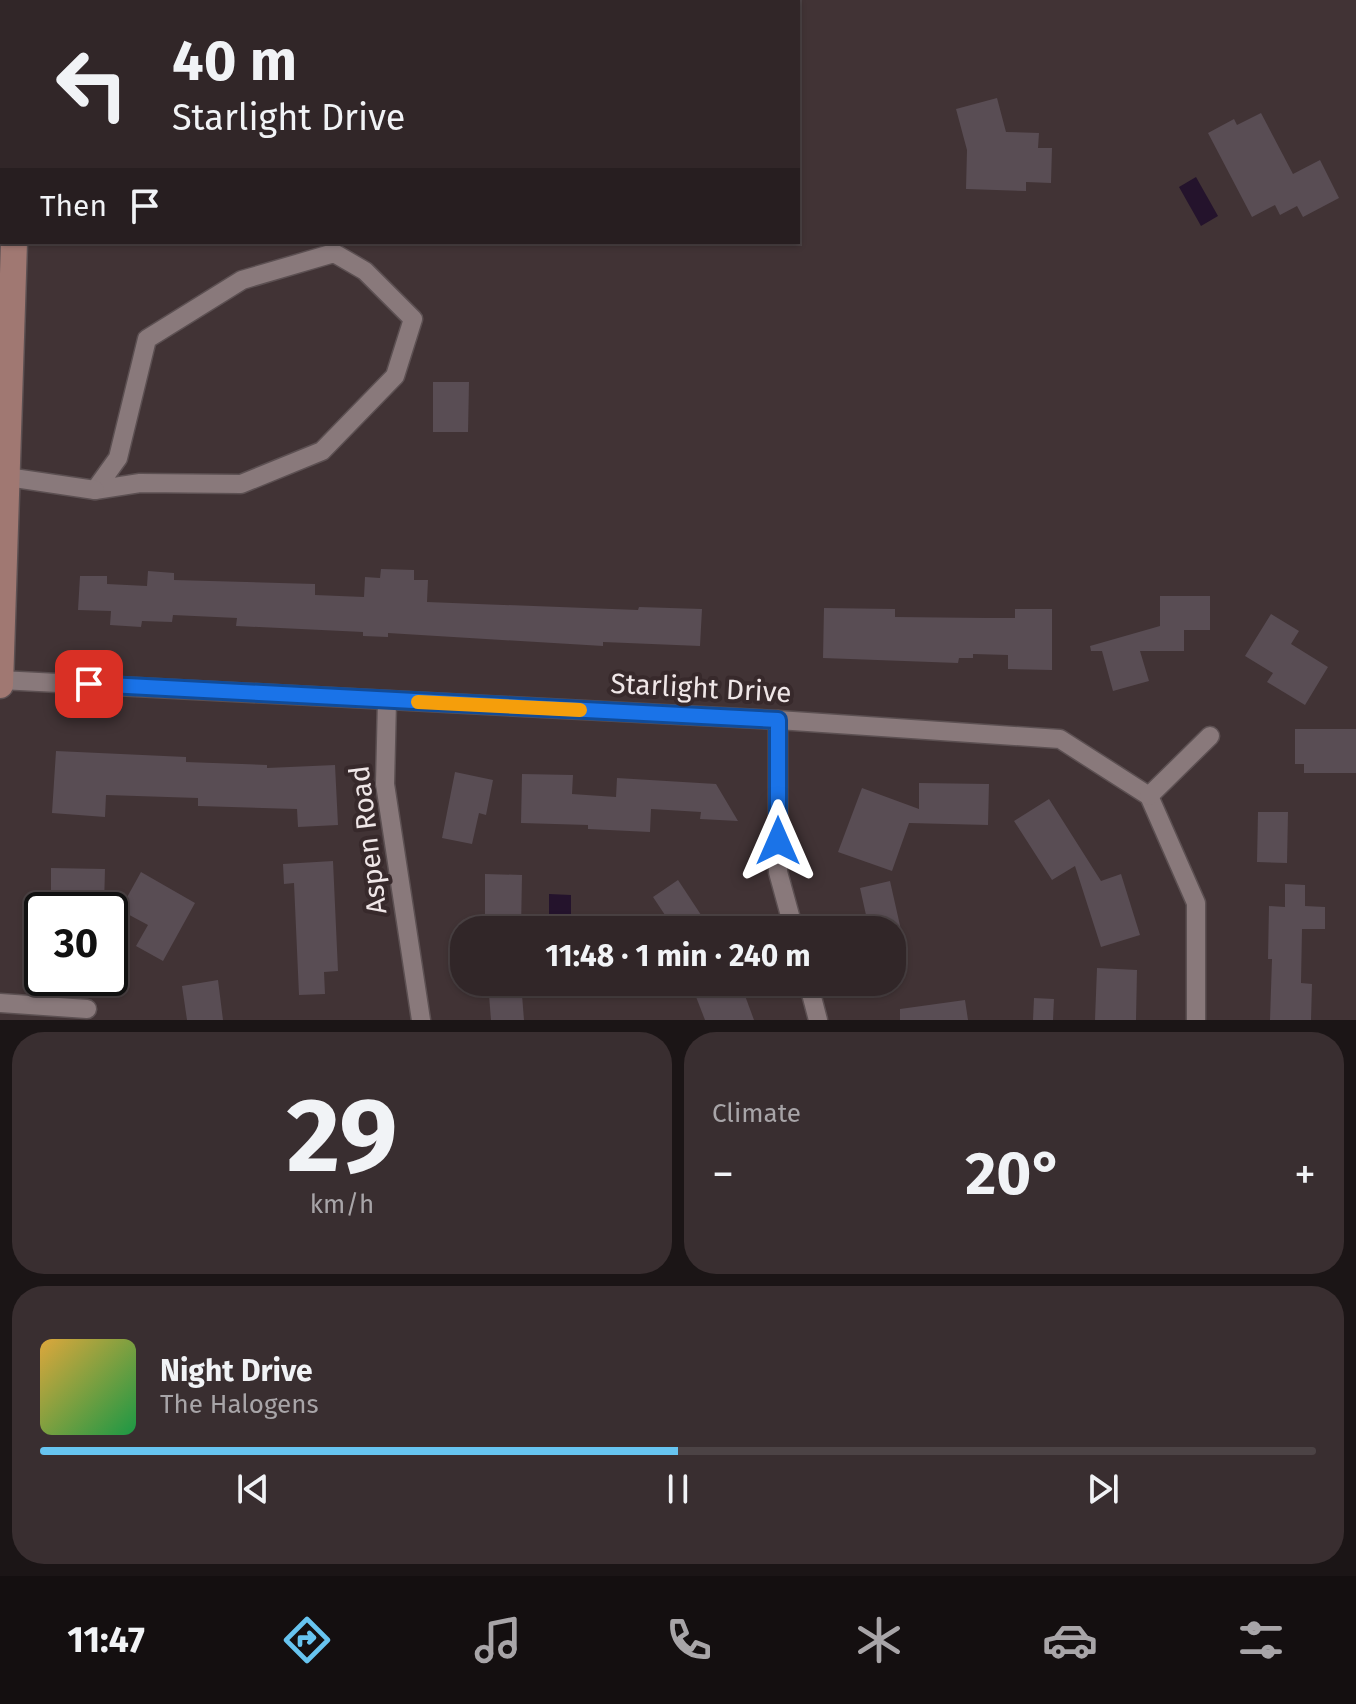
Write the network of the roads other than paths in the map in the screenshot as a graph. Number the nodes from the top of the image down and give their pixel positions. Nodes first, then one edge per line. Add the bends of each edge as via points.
1 (14, 244) edge
2 (4, 476) edge
3 (95, 490) junction
4 (0, 682) edge
5 (387, 701) junction
6 (778, 720) junction
7 (1210, 736) dead end
8 (1149, 796) junction
9 (790, 916) edge
10 (812, 996) edge
11 (0, 1003) edge
12 (87, 1009) dead end
13 (421, 1020) edge
14 (818, 1020) edge
15 (1196, 1020) edge

1 - 2 street
2 - 3 street
2 - 4 street
3 - 3 street via 140,483 241,484 322,451 395,376 413,319 365,271 334,253 242,280 147,339 118,458
4 - 5 street, Starlight Drive
5 - 6 street, Starlight Drive
5 - 13 street, Aspen Road via 385,784
6 - 8 street, Starlight Drive via 1060,739
6 - 9 street via 778,872
7 - 8 street
8 - 15 street via 1196,903
10 - 14 street
11 - 12 street

